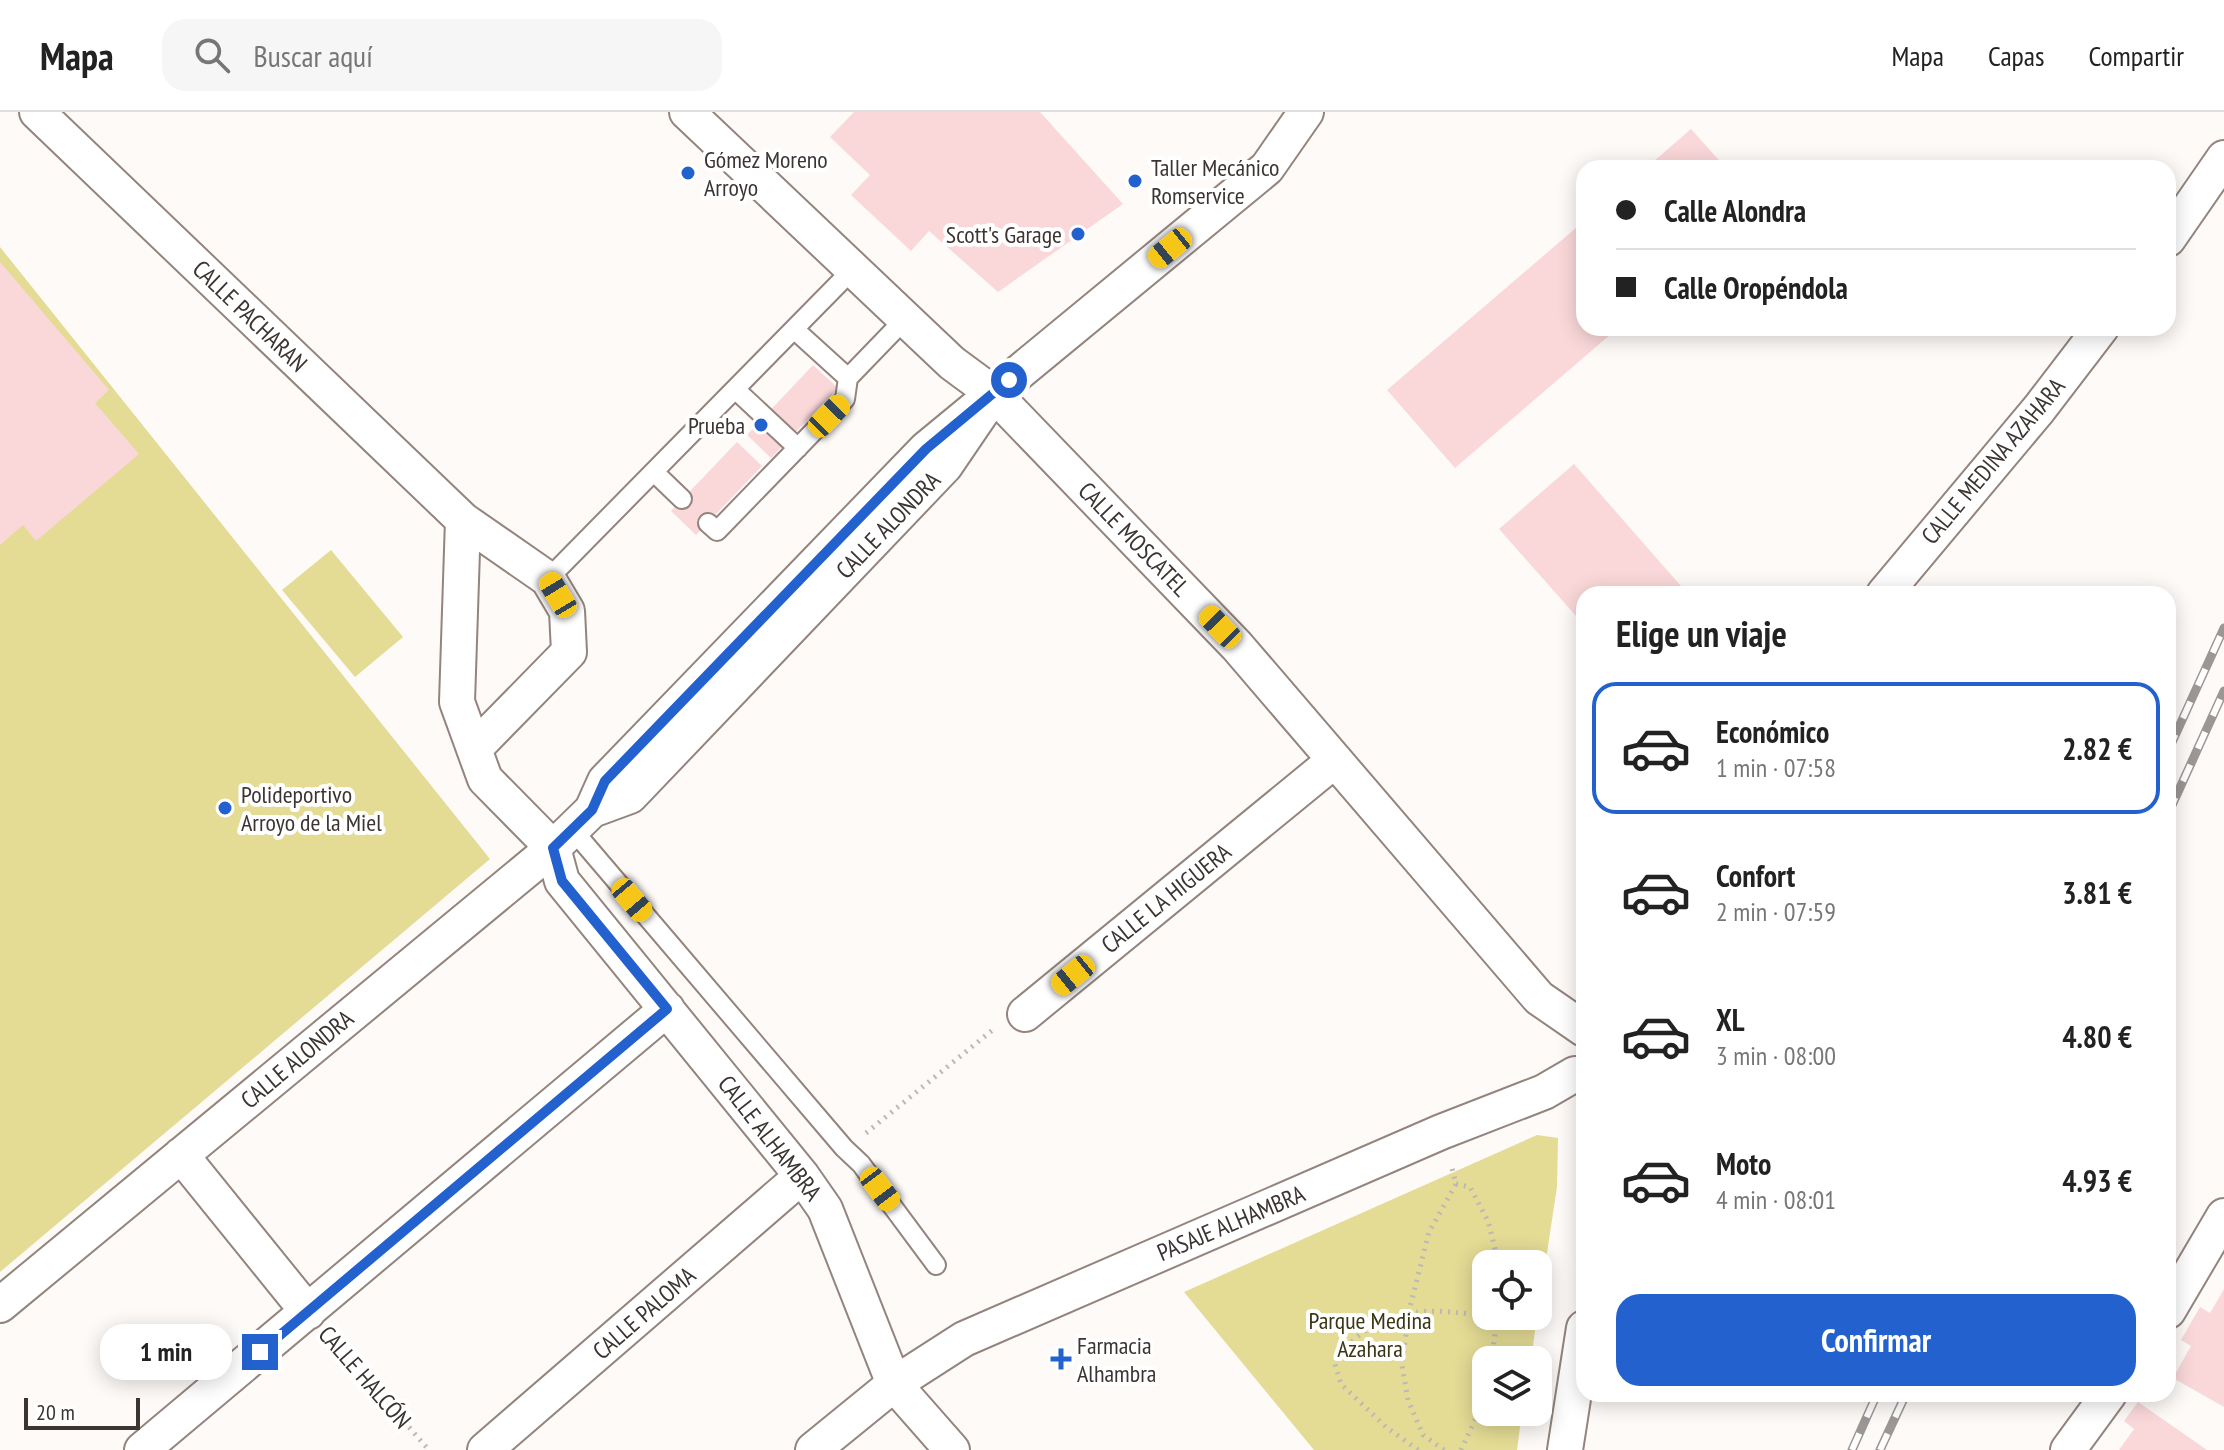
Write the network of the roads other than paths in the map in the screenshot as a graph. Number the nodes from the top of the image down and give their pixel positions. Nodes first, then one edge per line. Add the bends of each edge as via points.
1 (37, 112) edge
2 (687, 112) edge
3 (1306, 112) edge
4 (2224, 158) edge
5 (2176, 227) edge
6 (853, 269) junction
7 (905, 319) junction
8 (794, 329) junction
9 (2095, 336) edge
10 (848, 378) junction
11 (736, 390) junction
12 (994, 394) junction
13 (798, 448) junction
14 (655, 473) junction
15 (682, 499) dead end
16 (463, 520) junction
17 (708, 523) dead end
18 (548, 579) junction
19 (1891, 586) edge
20 (474, 749) junction
21 (1335, 760) junction
22 (572, 829) junction
23 (667, 1009) junction
24 (1025, 1014) road end
25 (1576, 1025) edge
26 (1576, 1083) edge
27 (181, 1155) junction
28 (802, 1176) junction
29 (2224, 1216) edge
30 (936, 1265) dead end
31 (2176, 1297) edge
32 (0, 1305) edge
33 (308, 1312) junction
34 (1576, 1379) edge
35 (894, 1384) junction
36 (2103, 1402) edge
37 (142, 1450) edge
38 (485, 1450) edge
39 (813, 1450) edge
40 (952, 1450) edge
41 (1565, 1450) edge
42 (2068, 1450) edge

1 - 16 street, CALLE PACHARAN
2 - 6 street, CALLE MOSCATEL
3 - 12 street, CALLE ALONDRA via 1267,168
4 - 5 street
6 - 7 street, CALLE MOSCATEL
6 - 8 lane
7 - 10 lane
7 - 12 street, CALLE MOSCATEL
8 - 10 lane
8 - 11 lane
9 - 19 street, CALLE MEDINA AZAHARA
10 - 13 lane via 845,399
11 - 13 lane
11 - 14 lane
12 - 21 street, CALLE MOSCATEL via 1237,646
12 - 22 street, CALLE ALONDRA via 926,449 605,781
13 - 17 lane via 717,531
14 - 15 lane
14 - 18 lane
16 - 18 street, CALLE PACHARAN
16 - 20 street via 457,702
18 - 20 street, CALLE PACHARAN via 567,611 569,652
20 - 22 street via 485,779
21 - 24 street, CALLE LA HIGUERA
21 - 25 street, CALLE MOSCATEL via 1539,998
22 - 23 street, CALLE ALHAMBRA via 562,881
22 - 27 street, CALLE ALONDRA
22 - 30 lane via 861,1164
23 - 28 street, CALLE ALHAMBRA
23 - 33 street
26 - 35 street, PASAJE ALHAMBRA via 1441,1132 964,1339
27 - 32 street, CALLE ALONDRA
27 - 33 street, CALLE HALCÓN
28 - 35 street, CALLE ALHAMBRA via 825,1209
28 - 38 street, CALLE PALOMA
29 - 31 street
33 - 37 street
34 - 41 street
35 - 39 street, PASAJE ALHAMBRA
35 - 40 street, CALLE ALHAMBRA
36 - 42 street

